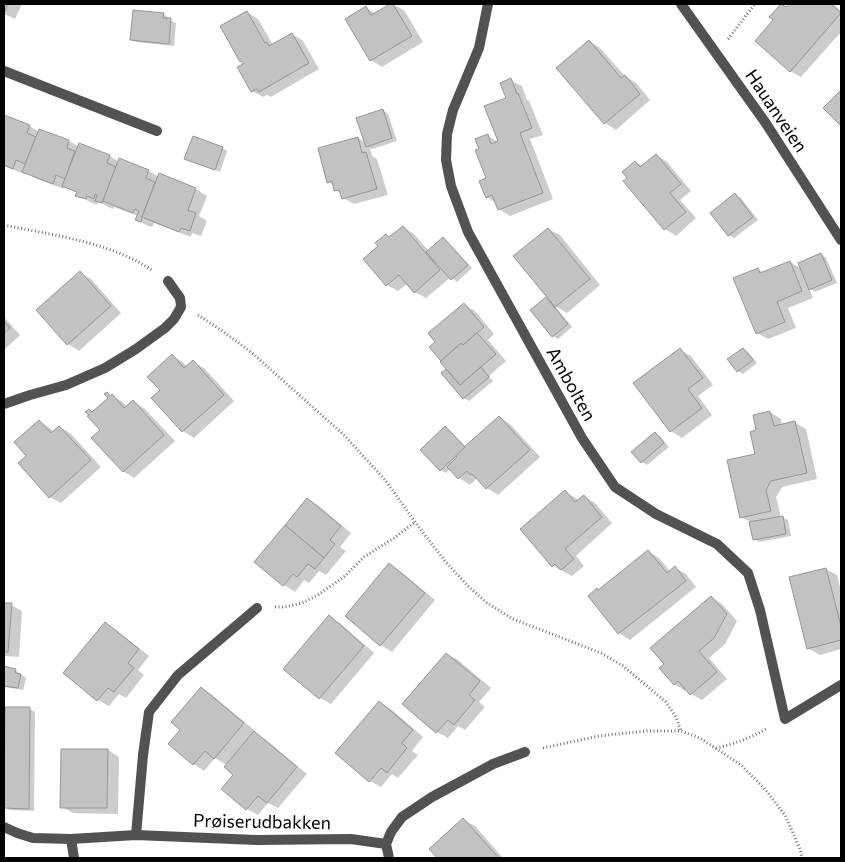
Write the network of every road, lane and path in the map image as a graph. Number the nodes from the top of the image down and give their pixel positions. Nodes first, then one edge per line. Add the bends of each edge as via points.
1 (488, 4) edge
2 (681, 4) edge
3 (755, 4) edge
4 (717, 54) junction
5 (4, 71) edge
6 (158, 131) dead end
7 (4, 225) edge
8 (841, 240) edge
9 (168, 281) joint
10 (181, 307) junction
11 (4, 404) edge
12 (415, 522) junction
13 (257, 608) joint
14 (841, 685) edge
15 (785, 719) junction
16 (681, 731) junction
17 (716, 748) junction
18 (524, 752) joint
19 (4, 827) edge
20 (136, 835) junction
21 (71, 839) junction
22 (386, 844) junction
23 (74, 858) edge
24 (389, 858) edge
25 (802, 858) edge

1 - 15 street, Ambolten via 479,48 452,110 447,134 446,160 451,186 468,232 582,438 615,487 656,514 717,544 748,574 760,610
2 - 4 street, Hauanveien
3 - 4 path
4 - 8 street, Hauanveien
5 - 6 street
7 - 9 path via 113,251
9 - 10 street via 180,298
10 - 11 street via 165,328 105,368 66,385
10 - 12 path via 203,318 251,352 308,401 386,481
12 - 13 path via 364,557 345,576 318,595 285,607
12 - 16 path via 445,561 487,603 513,619 601,653 622,666 666,702
13 - 20 street via 178,675 149,712
14 - 15 street
15 - 17 path via 753,736
16 - 17 path
16 - 18 path via 599,736
17 - 25 path via 764,788 785,815
18 - 22 street via 432,797 402,817
19 - 21 street, Prøiserudbakken via 33,838
20 - 21 street, Prøiserudbakken
20 - 22 street, Prøiserudbakken via 257,840 352,839
21 - 23 street
22 - 24 street

